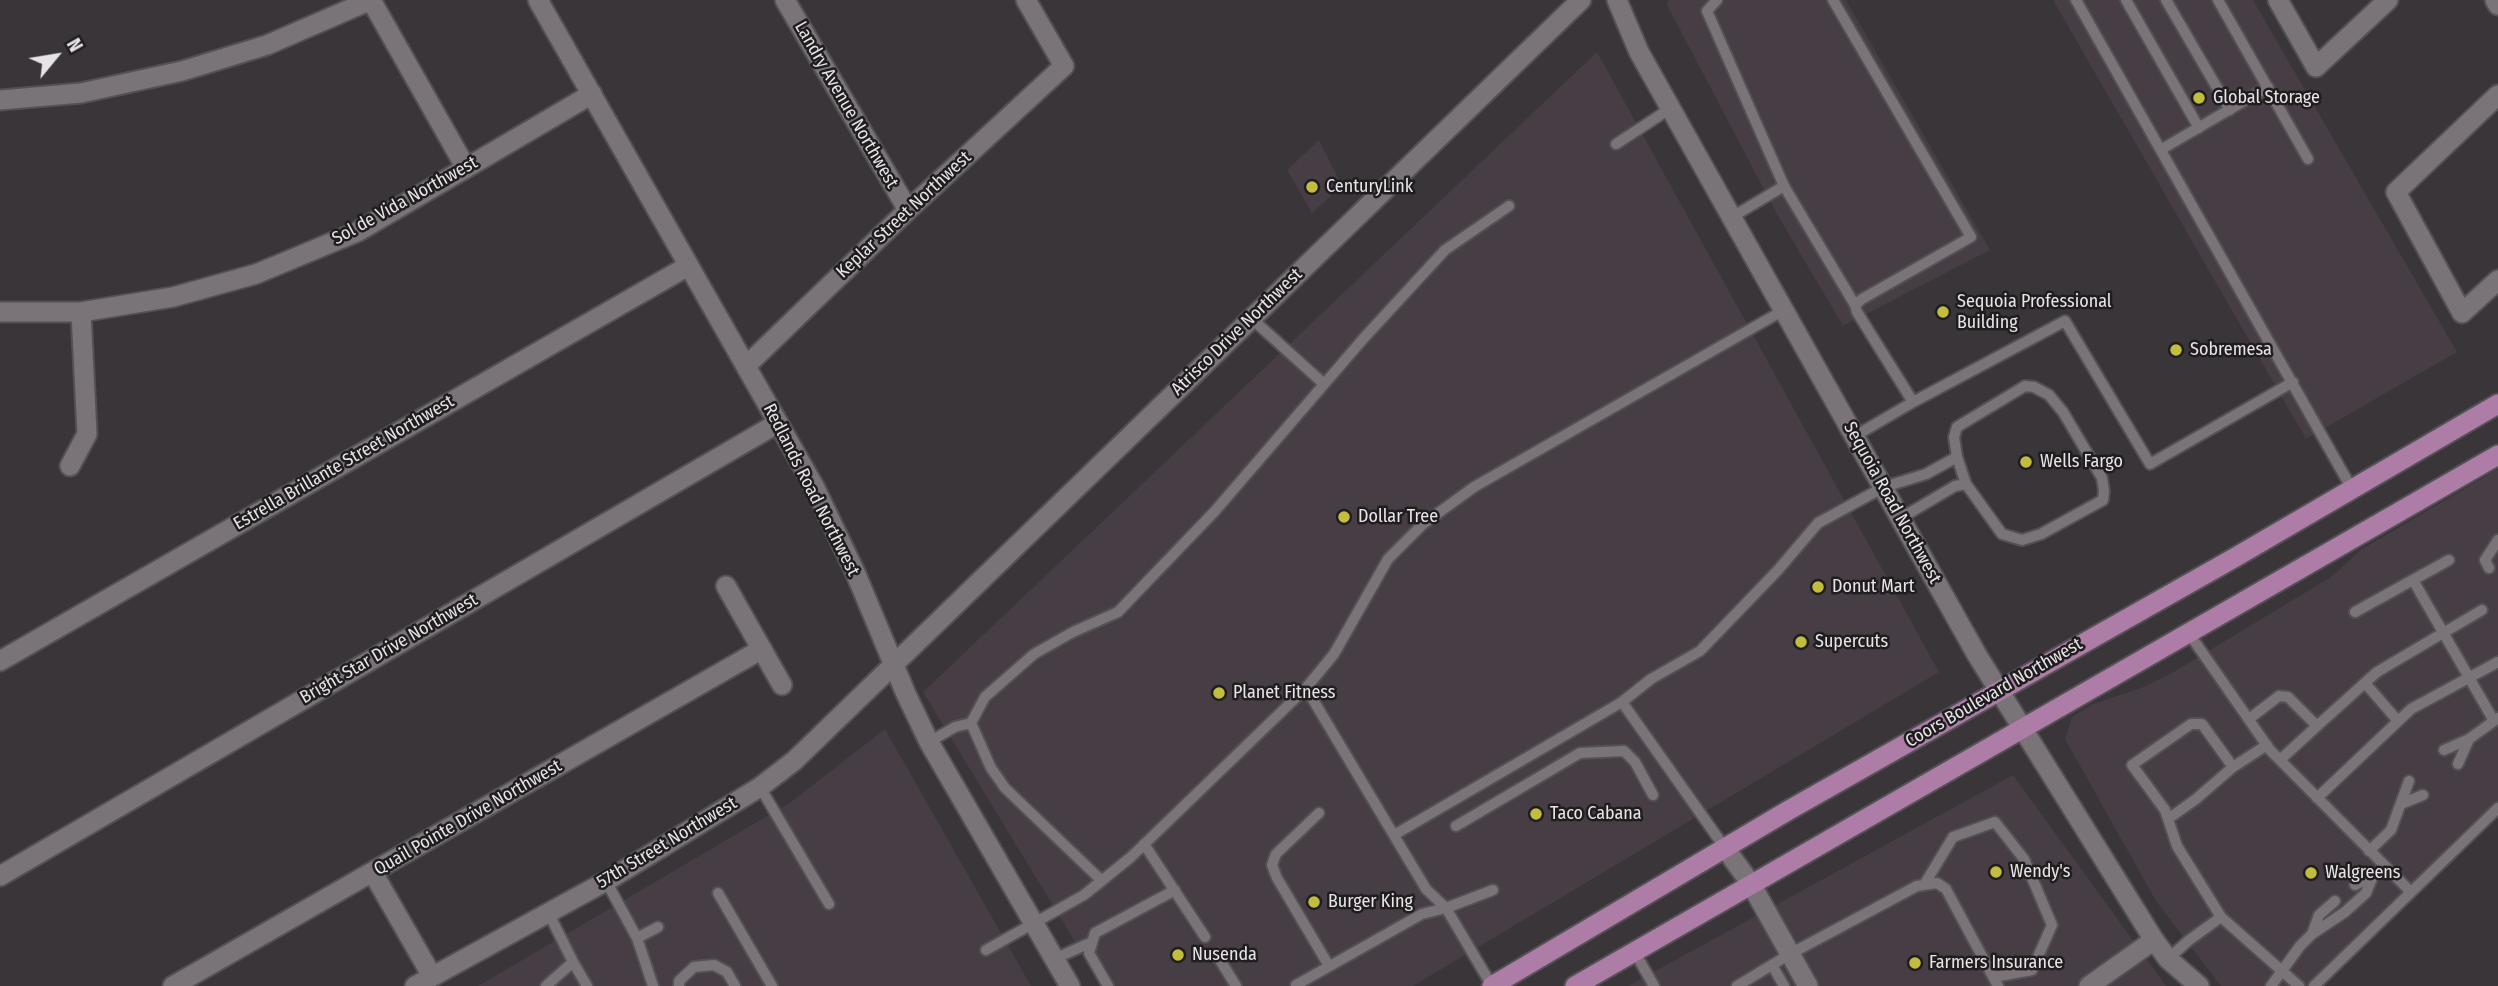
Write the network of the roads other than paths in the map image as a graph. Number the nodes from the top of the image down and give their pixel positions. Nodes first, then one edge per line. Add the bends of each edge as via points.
1 (538, 0) edge
2 (785, 0) edge
3 (1026, 0) edge
4 (1581, 0) edge
5 (1617, 0) edge
6 (1717, 0) edge
7 (1833, 0) edge
8 (2076, 0) edge
9 (2126, 0) edge
10 (2166, 0) edge
11 (2218, 0) edge
12 (2277, 0) edge
13 (2388, 0) edge
14 (2495, 0) edge
15 (2498, 5) edge
16 (2268, 87) junction
17 (592, 94) junction
18 (2498, 95) edge
19 (0, 100) edge
20 (1671, 108) junction
21 (2230, 110) junction
22 (2199, 128) junction
23 (1615, 144) dead end
24 (2162, 149) junction
25 (2308, 159) dead end
26 (466, 168) junction
27 (1784, 186) junction
28 (1509, 206) dead end
29 (908, 210) junction
30 (1732, 217) junction
31 (688, 266) junction
32 (2498, 280) edge
33 (1855, 305) junction
34 (1784, 310) junction
35 (0, 312) edge
36 (81, 312) junction
37 (1251, 318) junction
38 (746, 366) junction
39 (2293, 382) junction
40 (1324, 384) junction
41 (1913, 402) junction
42 (2498, 404) edge
43 (778, 423) junction
44 (1855, 436) junction
45 (2498, 455) edge
46 (1957, 457) junction
47 (70, 467) dead end
48 (1966, 484) junction
49 (1884, 487) junction
50 (2352, 489) junction
51 (1901, 518) junction
52 (2498, 533) edge
53 (2498, 539) edge
54 (2449, 560) dead end
55 (2494, 565) edge
56 (2413, 580) junction
57 (726, 586) dead end
58 (2482, 610) dead end
59 (2355, 612) dead end
60 (2188, 632) junction
61 (2444, 633) junction
62 (762, 649) junction
63 (0, 661) edge
64 (2498, 662) edge
65 (893, 664) junction
66 (2469, 677) junction
67 (2365, 683) junction
68 (782, 685) dead end
69 (1306, 688) junction
70 (1999, 691) junction
71 (1622, 702) junction
72 (2249, 719) junction
73 (2496, 719) edge
74 (2399, 721) junction
75 (971, 723) junction
76 (2317, 726) junction
77 (2022, 729) junction
78 (2469, 739) junction
79 (929, 741) junction
80 (2267, 745) junction
81 (2444, 750) dead end
82 (2280, 760) junction
83 (2458, 764) dead end
84 (2233, 767) junction
85 (2409, 781) dead end
86 (760, 787) junction
87 (1653, 795) dead end
88 (2423, 796) dead end
89 (2317, 798) junction
90 (2401, 804) junction
91 (2498, 808) edge
92 (1319, 813) dead end
93 (2168, 819) junction
94 (1456, 826) dead end
95 (1394, 835) junction
96 (1144, 844) junction
97 (1725, 848) junction
98 (2369, 850) junction
99 (2388, 869) junction
100 (373, 873) junction
101 (0, 876) edge
102 (2373, 876) junction
103 (1101, 880) junction
104 (606, 881) junction
105 (1751, 884) junction
106 (1924, 885) junction
107 (2355, 885) dead end
108 (1175, 890) junction
109 (1493, 890) dead end
110 (2411, 892) junction
111 (718, 893) dead end
112 (2335, 901) dead end
113 (830, 904) dead end
114 (1446, 908) junction
115 (548, 912) junction
116 (2221, 917) junction
117 (1034, 923) junction
118 (657, 928) dead end
119 (2312, 934) junction
120 (1205, 937) dead end
121 (638, 939) junction
122 (2154, 940) junction
123 (1092, 942) junction
124 (986, 950) dead end
125 (1634, 951) junction
126 (1790, 954) junction
127 (1218, 957) dead end
128 (1054, 959) junction
129 (2168, 959) junction
130 (573, 962) junction
131 (1772, 965) junction
132 (1329, 966) junction
133 (2283, 971) junction
134 (432, 976) junction
135 (1996, 981) edge
136 (1296, 985) edge
137 (173, 986) edge
138 (415, 986) edge
139 (546, 986) edge
140 (587, 986) edge
141 (653, 986) edge
142 (679, 986) edge
143 (735, 986) edge
144 (772, 986) edge
145 (1070, 986) edge
146 (1108, 986) edge
147 (1236, 986) edge
148 (1492, 986) edge
149 (1575, 986) edge
150 (1654, 986) edge
151 (1737, 986) edge
152 (1784, 986) edge
153 (1808, 986) edge
154 (2089, 986) edge
155 (2199, 986) edge
156 (2271, 986) edge
157 (2299, 986) edge
158 (2314, 986) edge

1 - 17 street, Redlands Road Northwest
2 - 29 street, Landry Avenue Northwest
3 - 29 street, Keplar Street Northwest via 1064,66
4 - 37 street, Atrisco Drive Northwest
5 - 20 street, Sequoia Road Northwest via 1639,52
6 - 27 lane via 1707,11
7 - 33 lane via 1971,237
8 - 24 lane
9 - 22 lane
10 - 21 lane
11 - 16 lane
12 - 13 street via 2316,67
14 - 15 street
16 - 21 lane
16 - 25 lane
17 - 26 street, Sol de Vida Northwest
17 - 31 street, Redlands Road Northwest
18 - 32 street via 2396,192 2462,313
19 - 26 street via 81,93 182,71 267,45 371,0
20 - 23 lane
20 - 30 street, Sequoia Road Northwest
21 - 22 lane
22 - 24 lane
24 - 39 lane
26 - 36 street, Sol de Vida Northwest via 357,232 256,274 173,297
27 - 30 lane
27 - 33 lane
28 - 40 lane via 1445,250
29 - 38 street, Keplar Street Northwest
30 - 34 street, Sequoia Road Northwest
31 - 38 street, Redlands Road Northwest
31 - 63 street, Estrella Brillante Street Northwest
33 - 41 lane
34 - 44 street, Sequoia Road Northwest
34 - 69 lane via 1474,487 1423,524 1388,559 1334,654
35 - 36 street, Sol de Vida Northwest
36 - 47 street via 87,434
37 - 40 lane
37 - 65 street, Atrisco Drive Northwest
38 - 43 street, Redlands Road Northwest
39 - 41 lane via 2150,464 2064,321
39 - 50 lane
40 - 75 lane via 1215,511 1118,612 1034,654 985,697
41 - 44 lane
42 - 50 main road, Coors Boulevard Northwest
43 - 65 street, Redlands Road Northwest via 821,500
43 - 101 street, Bright Star Drive Northwest
44 - 49 street, Sequoia Road Northwest
45 - 60 main road
46 - 48 lane
46 - 48 lane via 1956,427 2011,393 2034,387 2049,395 2063,412 2102,478 2104,491 2103,500 2022,541 2002,534
46 - 49 lane via 1926,474
48 - 51 lane
49 - 51 street, Sequoia Road Northwest
49 - 71 lane via 1818,523 1700,651
50 - 70 main road, Coors Boulevard Northwest
51 - 70 street, Sequoia Road Northwest
52 - 53 lane
53 - 55 lane
54 - 56 lane
56 - 59 lane
56 - 61 lane
57 - 62 street
58 - 61 lane
60 - 72 lane
60 - 77 main road
61 - 66 lane
61 - 67 lane
62 - 68 street
62 - 100 street, Quail Pointe Drive Northwest
64 - 66 lane
65 - 79 street, Redlands Road Northwest
65 - 86 street, 57th Street Northwest via 794,761
66 - 73 lane
66 - 74 lane via 2411,709
67 - 74 lane
67 - 76 lane
69 - 95 lane
69 - 96 lane
70 - 77 street, Sequoia Road Northwest
70 - 97 main road, Coors Boulevard Northwest
71 - 95 lane
71 - 97 lane
72 - 76 lane via 2279,696 2288,697
72 - 80 lane
73 - 78 lane
74 - 89 lane
75 - 79 lane
75 - 103 lane via 1005,788
76 - 82 lane
77 - 105 main road
77 - 122 street, Sequoia Road Northwest
78 - 81 lane
78 - 83 lane
79 - 117 street, Redlands Road Northwest
80 - 82 lane
80 - 84 lane
82 - 89 lane
84 - 93 lane
84 - 93 lane via 2202,724 2191,724 2132,765
85 - 90 lane
86 - 104 street, 57th Street Northwest
86 - 113 lane
87 - 94 lane via 1624,751 1580,753
88 - 90 lane
89 - 98 lane
90 - 98 lane via 2391,830
91 - 110 lane
92 - 132 lane via 1276,855 1272,865
93 - 116 lane via 2177,846
95 - 114 lane via 1426,889
96 - 103 lane
96 - 108 lane
97 - 105 street
97 - 148 main road, Coors Boulevard Northwest
98 - 99 lane
99 - 102 lane
99 - 110 lane
100 - 134 street
100 - 137 street, Quail Pointe Drive Northwest
102 - 107 lane
102 - 119 lane via 2366,893
103 - 117 lane
104 - 115 street, 57th Street Northwest
104 - 121 lane
105 - 125 main road
105 - 126 street
106 - 126 lane
106 - 135 lane via 1937,883 1946,889
106 - 135 lane via 1953,837 1995,822 2024,859 2052,925 2032,970
108 - 120 lane
108 - 123 lane via 1095,933
109 - 114 lane
110 - 158 lane
111 - 144 lane
112 - 119 lane via 2319,915
114 - 132 lane via 1422,914
114 - 148 lane
115 - 130 lane
115 - 134 street, 57th Street Northwest
116 - 129 lane
116 - 133 lane
117 - 124 lane
117 - 128 street, Redlands Road Northwest
118 - 121 lane
119 - 133 lane
121 - 141 lane
122 - 129 street, Sequoia Road Northwest
122 - 154 street
123 - 128 lane
123 - 146 lane via 1089,953
125 - 149 main road
125 - 150 lane
126 - 131 lane
126 - 153 street
127 - 147 lane
128 - 145 street, Redlands Road Northwest
129 - 155 street, Sequoia Road Northwest
130 - 139 lane
130 - 140 lane
131 - 151 lane
131 - 152 lane
132 - 136 lane
133 - 156 lane
133 - 157 lane
134 - 138 street, 57th Street Northwest
142 - 143 lane via 694,967 714,965 727,972

